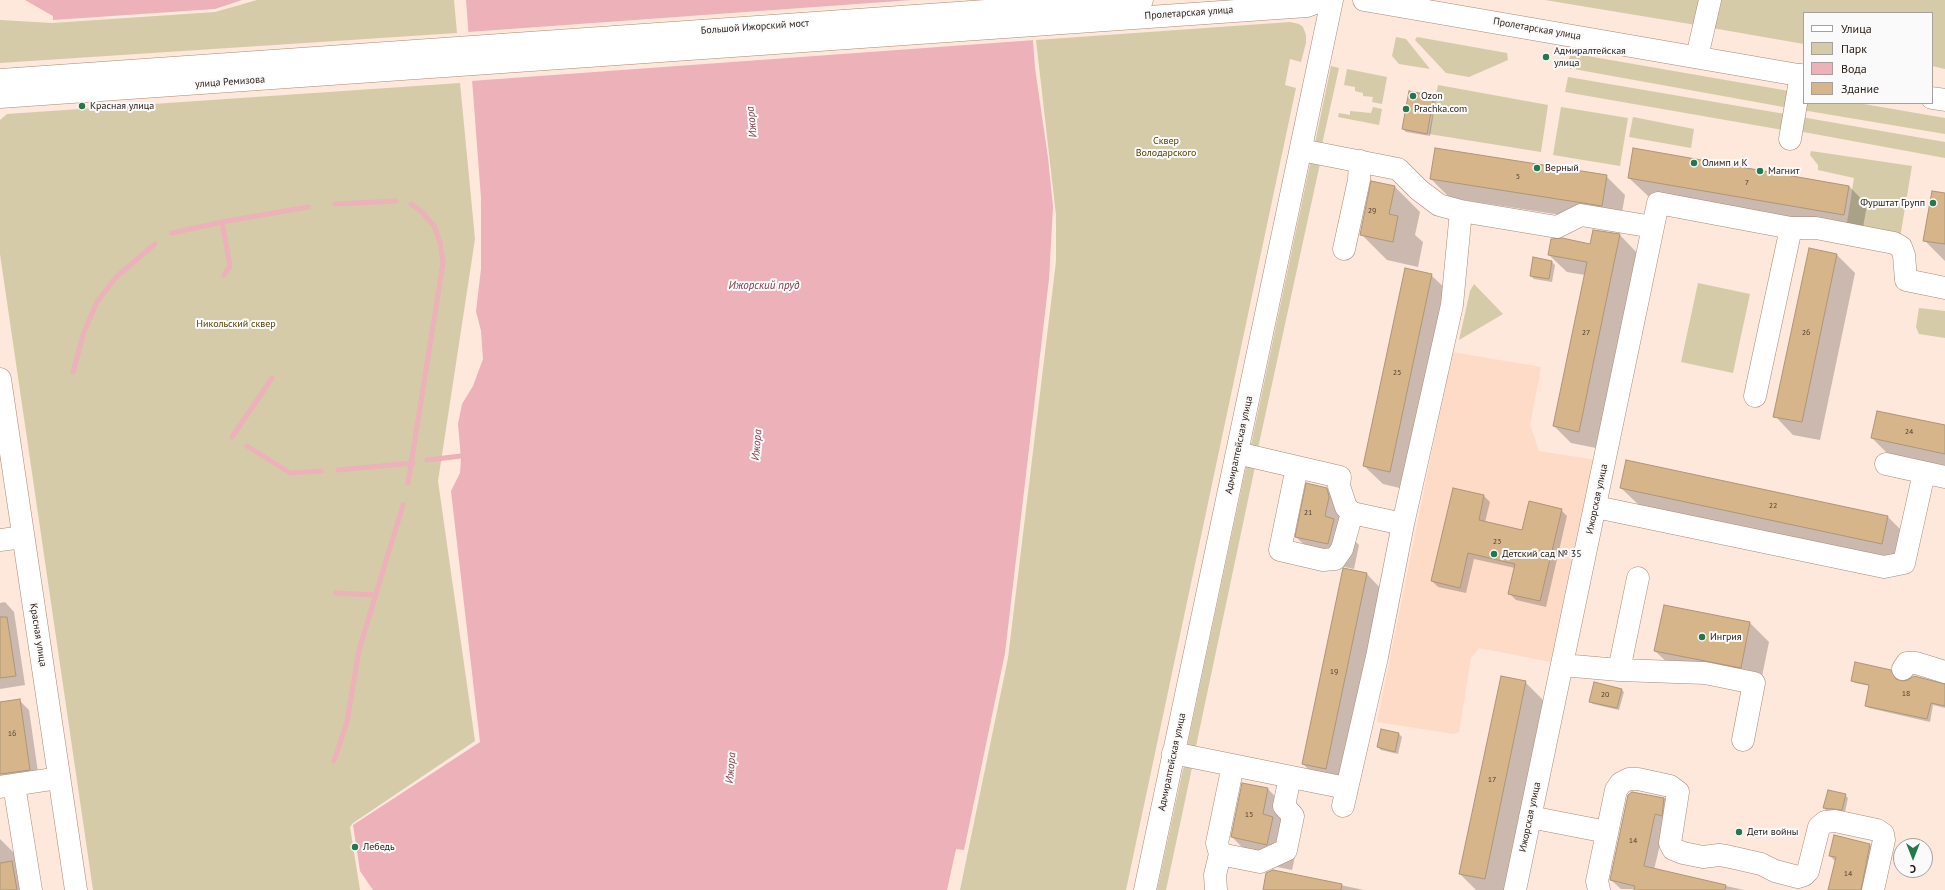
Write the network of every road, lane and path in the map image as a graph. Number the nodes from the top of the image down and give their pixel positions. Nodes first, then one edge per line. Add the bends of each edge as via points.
1 (1142, 0) edge
2 (1323, 0) edge
3 (1332, 0) edge
4 (1364, 0) edge
5 (1710, 0) edge
6 (1053, 14) junction
7 (1697, 57) junction
8 (459, 58) junction
9 (1803, 75) edge
10 (0, 80) edge
11 (0, 97) edge
12 (1933, 98) edge
13 (1945, 100) edge
14 (1790, 139) dead end
15 (1301, 150) junction
16 (1360, 161) junction
17 (1461, 211) junction
18 (1653, 227) junction
19 (1791, 228) junction
20 (1344, 249) dead end
21 (1945, 288) edge
22 (0, 379) edge
23 (1755, 396) dead end
24 (1237, 453) junction
25 (1886, 464) dead end
26 (1297, 467) junction
27 (1924, 473) junction
28 (1945, 477) edge
29 (1596, 507) junction
30 (1352, 513) junction
31 (1403, 524) junction
32 (23, 537) junction
33 (0, 540) edge
34 (1638, 578) dead end
35 (1562, 664) junction
36 (1903, 669) dead end
37 (1619, 670) junction
38 (1945, 672) edge
39 (1743, 740) dead end
40 (1173, 753) junction
41 (1233, 766) junction
42 (1290, 777) junction
43 (59, 778) junction
44 (7, 786) edge
45 (1530, 817) junction
46 (1607, 832) junction
47 (1220, 854) junction
48 (30, 890) edge
49 (76, 890) edge
50 (1145, 890) edge
51 (1216, 890) edge
52 (1515, 890) edge
53 (1599, 890) edge
54 (1873, 890) edge

1 - 6 main road, Пролетарская улица
2 - 6 main road, Пролетарская улица via 1307,6
3 - 15 main road, Адмиралтейская улица
4 - 7 main road, Пролетарская улица
5 - 7 main road
6 - 8 main road, Большой Ижорский мост
7 - 9 main road, Пролетарская улица
8 - 10 main road, улица Ремизова
8 - 11 main road, улица Ремизова
9 - 14 main road
12 - 13 main road
15 - 16 main road
15 - 24 main road, Адмиралтейская улица
16 - 17 main road via 1398,169 1439,205
16 - 20 main road via 1359,180
17 - 18 main road via 1557,226 1581,215
17 - 31 main road via 1452,305
18 - 19 main road, Ижорская улица via 1658,203
18 - 29 main road, Ижорская улица
19 - 21 main road via 1816,228 1894,243 1901,247 1904,255 1906,280
19 - 23 main road
22 - 32 main road, Красная улица
24 - 26 main road
24 - 40 main road, Адмиралтейская улица
25 - 27 main road
26 - 30 main road via 1340,477 1339,486 1346,507
26 - 30 main road via 1280,550 1323,560 1335,559 1342,549
27 - 28 main road
27 - 29 main road via 1904,563 1884,567
29 - 35 main road, Ижорская улица
30 - 31 main road
31 - 42 main road via 1377,657 1345,797
32 - 33 main road
32 - 43 main road, Красная улица
34 - 37 main road
35 - 37 main road
35 - 45 main road, Ижорская улица
36 - 38 main road via 1908,663 1916,663
37 - 39 main road via 1705,672 1754,684
40 - 41 main road
40 - 50 main road, Адмиралтейская улица
41 - 42 main road
41 - 47 main road via 1217,844
42 - 47 main road via 1284,806 1293,816 1286,850 1260,862
43 - 44 main road
43 - 49 main road, Красная улица
44 - 48 main road
45 - 46 main road
45 - 52 main road, Ижорская улица
46 - 53 main road via 1597,880
46 - 54 main road via 1616,790 1621,783 1634,779 1670,786 1678,792 1670,836 1673,849 1703,856 1719,855 1754,862 1793,876 1804,875 1808,871 1819,827 1825,822 1834,821 1877,830 1883,834 1884,840
47 - 51 main road via 1215,875

